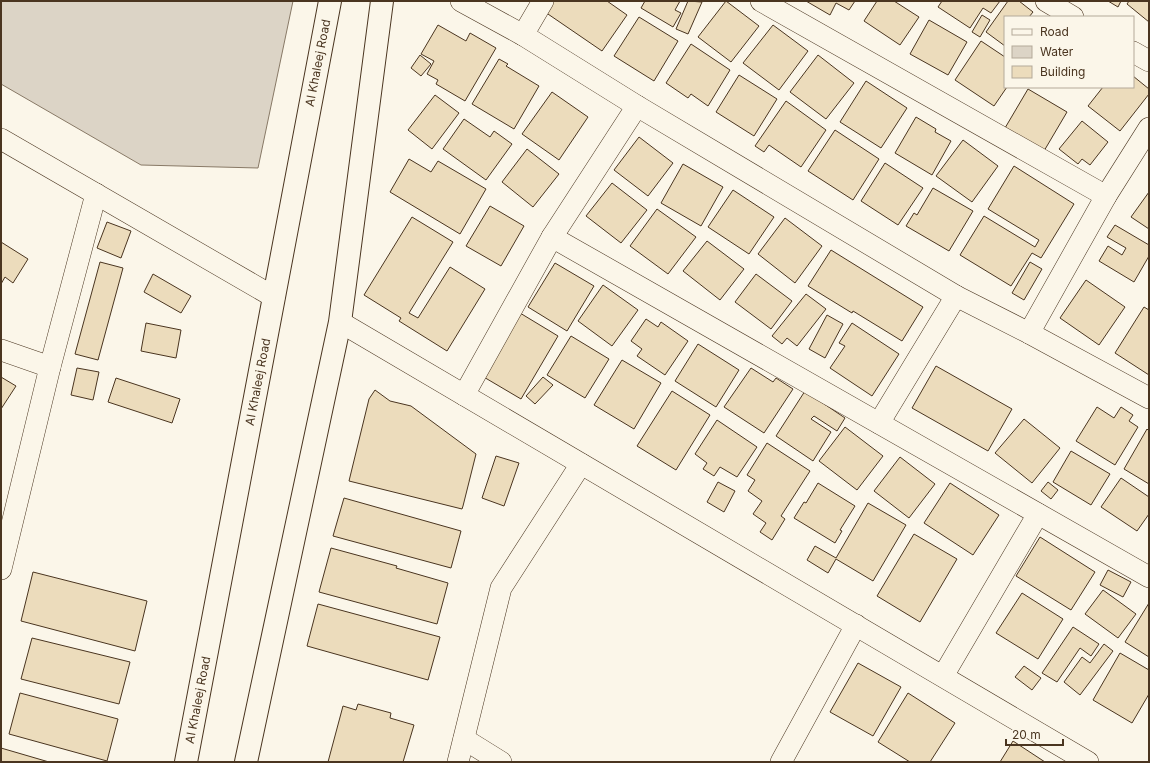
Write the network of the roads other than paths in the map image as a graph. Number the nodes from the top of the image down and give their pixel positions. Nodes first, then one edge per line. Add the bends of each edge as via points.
1 (330, 1) edge
2 (382, 1) edge
3 (462, 1) edge
4 (543, 1) edge
5 (761, 1) edge
6 (1046, 1) edge
7 (1071, 16) edge
8 (523, 35) junction
9 (1134, 53) edge
10 (1149, 61) edge
11 (637, 106) junction
12 (1149, 128) edge
13 (1, 139) edge
14 (96, 194) junction
15 (1106, 196) junction
16 (552, 237) junction
17 (956, 296) junction
18 (274, 297) junction
19 (340, 322) junction
20 (1029, 333) junction
21 (1, 350) edge
22 (50, 367) junction
23 (464, 395) junction
24 (1149, 398) edge
25 (879, 423) junction
26 (581, 464) junction
27 (1038, 514) junction
28 (1, 569) edge
29 (1149, 577) edge
30 (856, 625) junction
31 (943, 676) junction
32 (464, 739) junction
33 (186, 762) edge
34 (246, 762) edge
35 (458, 762) edge
36 (501, 762) edge
37 (781, 762) edge
38 (1088, 762) edge

1 - 18 main road, Al Khaleej Road
2 - 19 main road
3 - 8 street
4 - 8 street
5 - 15 street
6 - 7 street
8 - 11 street
9 - 10 street
11 - 16 street
11 - 17 street
12 - 15 street
13 - 14 street
14 - 18 street
14 - 22 street
15 - 20 street
16 - 23 street
16 - 25 street
17 - 20 street
17 - 25 street
18 - 33 main road, Al Khaleej Road
19 - 23 street
19 - 34 main road
20 - 24 street
21 - 22 street
22 - 28 street
23 - 26 street
25 - 27 street
26 - 30 street
26 - 32 street via 501,588
27 - 29 street
27 - 31 street
30 - 31 street
30 - 37 street
31 - 38 street
32 - 35 street
32 - 36 street

